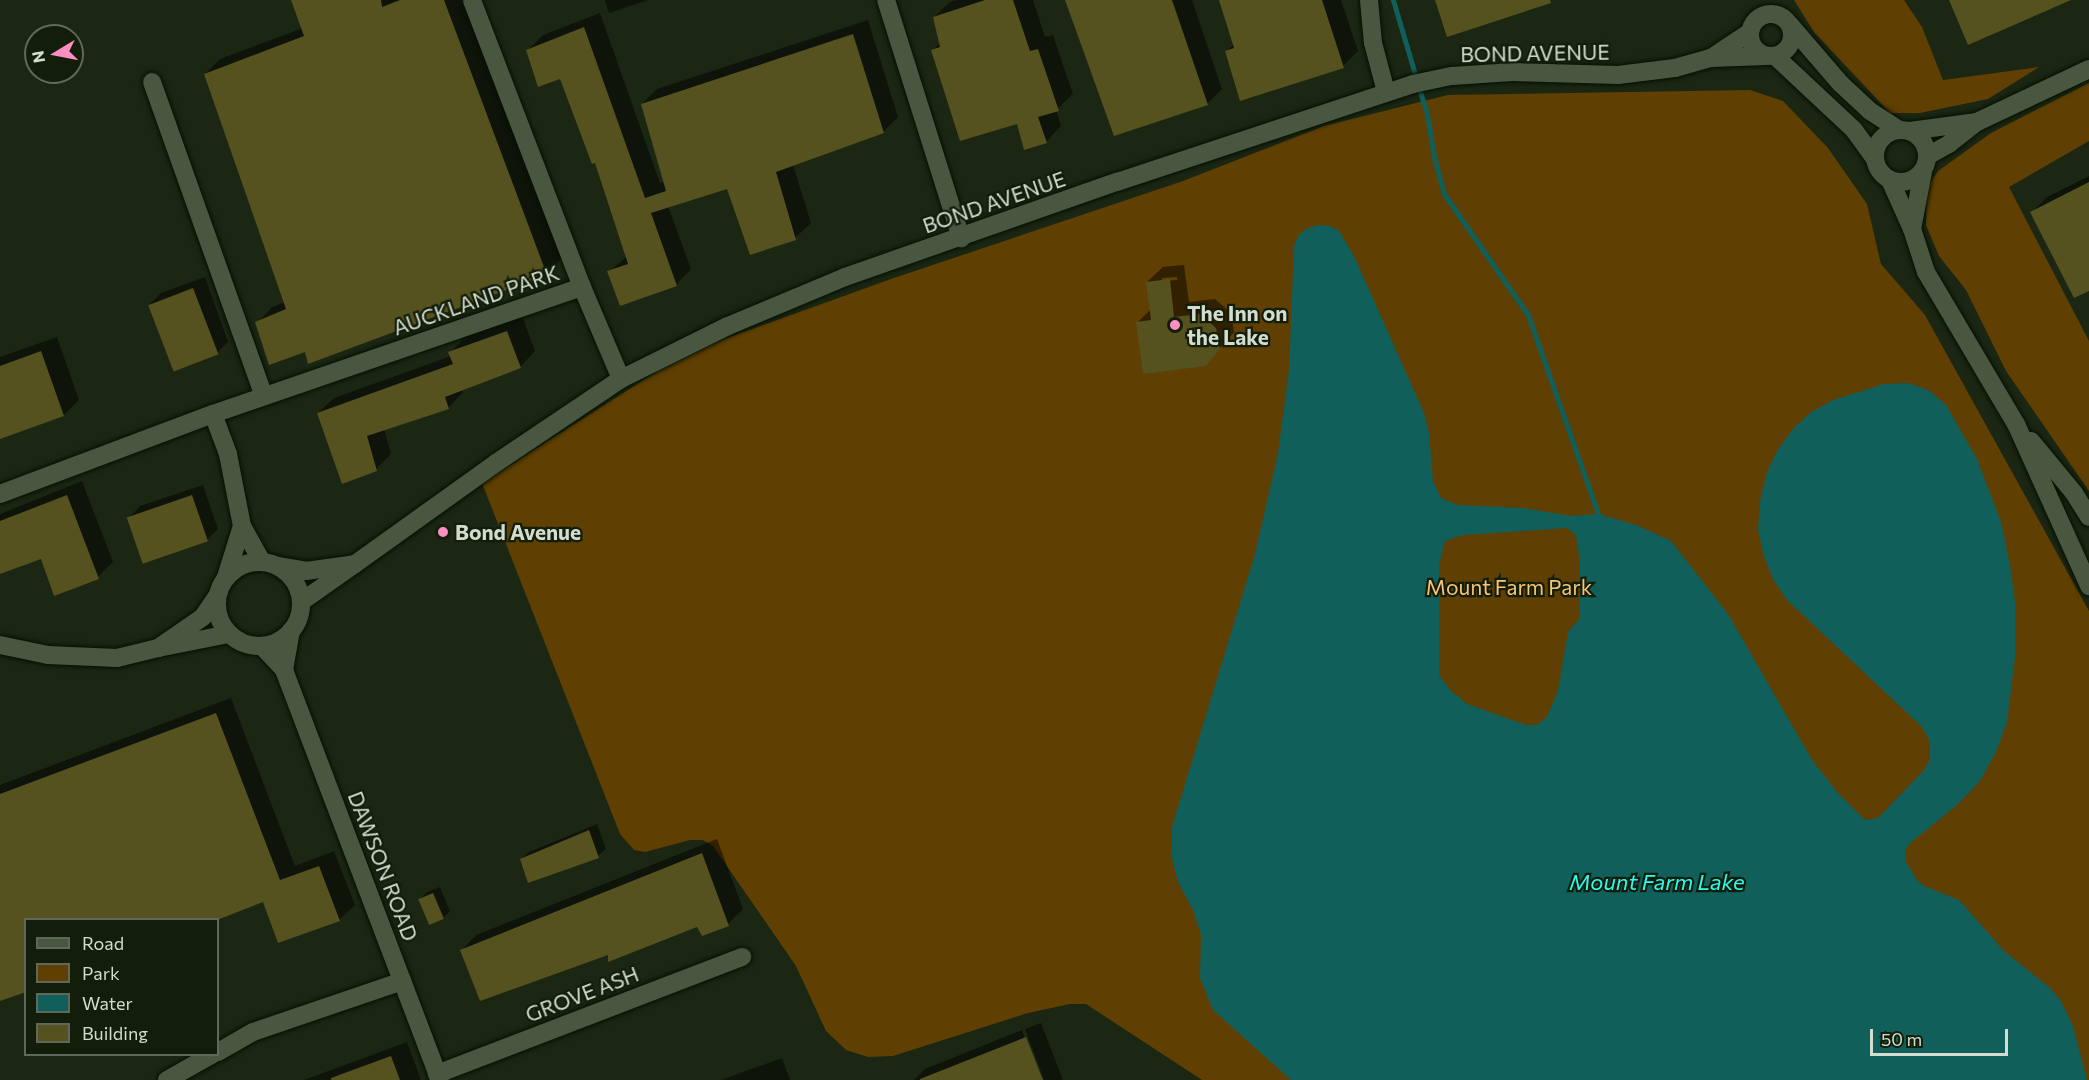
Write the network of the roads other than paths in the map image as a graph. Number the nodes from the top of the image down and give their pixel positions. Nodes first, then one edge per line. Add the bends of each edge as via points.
1 (472, 0) edge
2 (886, 0) edge
3 (1369, 0) edge
4 (1774, 0) edge
5 (1760, 8) edge
6 (1786, 21) junction
7 (1750, 32) junction
8 (1770, 56) junction
9 (1711, 58) junction
10 (2089, 69) edge
11 (152, 82) dead end
12 (1386, 92) junction
13 (1977, 122) junction
14 (1904, 131) junction
15 (1875, 159) junction
16 (1925, 164) junction
17 (1890, 180) junction
18 (1912, 229) junction
19 (961, 238) junction
20 (582, 287) junction
21 (621, 379) junction
22 (264, 396) junction
23 (213, 414) junction
24 (2016, 424) junction
25 (0, 494) edge
26 (2089, 517) edge
27 (242, 526) junction
28 (269, 564) junction
29 (355, 564) junction
30 (226, 577) junction
31 (2089, 586) edge
32 (217, 596) junction
33 (301, 602) junction
34 (291, 631) junction
35 (229, 634) junction
36 (0, 645) edge
37 (262, 646) junction
38 (158, 648) junction
39 (284, 670) junction
40 (742, 957) dead end
41 (403, 981) junction
42 (219, 1051) edge
43 (209, 1056) edge
44 (438, 1077) edge
45 (167, 1080) edge

1 - 20 street, AUCKLAND PARK
2 - 19 street
3 - 12 street via 1373,43
4 - 6 street
5 - 6 street
5 - 7 street
6 - 8 street via 1792,31 1791,44 1787,50
6 - 14 street via 1840,84 1869,111
7 - 8 street via 1752,44
7 - 9 street, BOND AVENUE
8 - 9 street, BOND AVENUE
8 - 15 street via 1854,130
9 - 12 street, BOND AVENUE via 1676,68 1618,75 1512,72 1452,76
10 - 13 street
11 - 22 street
12 - 19 street, BOND AVENUE
13 - 14 street
13 - 16 street
14 - 15 street via 1890,132 1878,143
14 - 16 street via 1923,141
15 - 17 street via 1882,175
16 - 17 street via 1911,181
16 - 18 street
17 - 18 street
18 - 24 street via 1926,272
19 - 21 street, BOND AVENUE via 823,286 728,326
20 - 21 street
20 - 22 street, AUCKLAND PARK
21 - 29 street, BOND AVENUE
22 - 23 street, AUCKLAND PARK
23 - 25 street, AUCKLAND PARK
23 - 27 street via 228,454
24 - 26 street via 2074,493
24 - 31 street
27 - 28 street
27 - 30 street
28 - 29 street, BOND AVENUE via 306,571
28 - 30 street via 248,563
28 - 33 street via 294,581
29 - 33 street, BOND AVENUE
30 - 32 street
32 - 35 street via 221,623
32 - 38 street via 203,617
33 - 34 street
34 - 37 street
34 - 39 street
35 - 37 street via 241,642
35 - 38 street
36 - 38 street via 48,656 117,657
37 - 39 street, DAWSON ROAD
39 - 41 street, DAWSON ROAD
40 - 44 street, GROVE ASH
41 - 42 street via 253,1032
41 - 44 street, DAWSON ROAD
43 - 45 street

